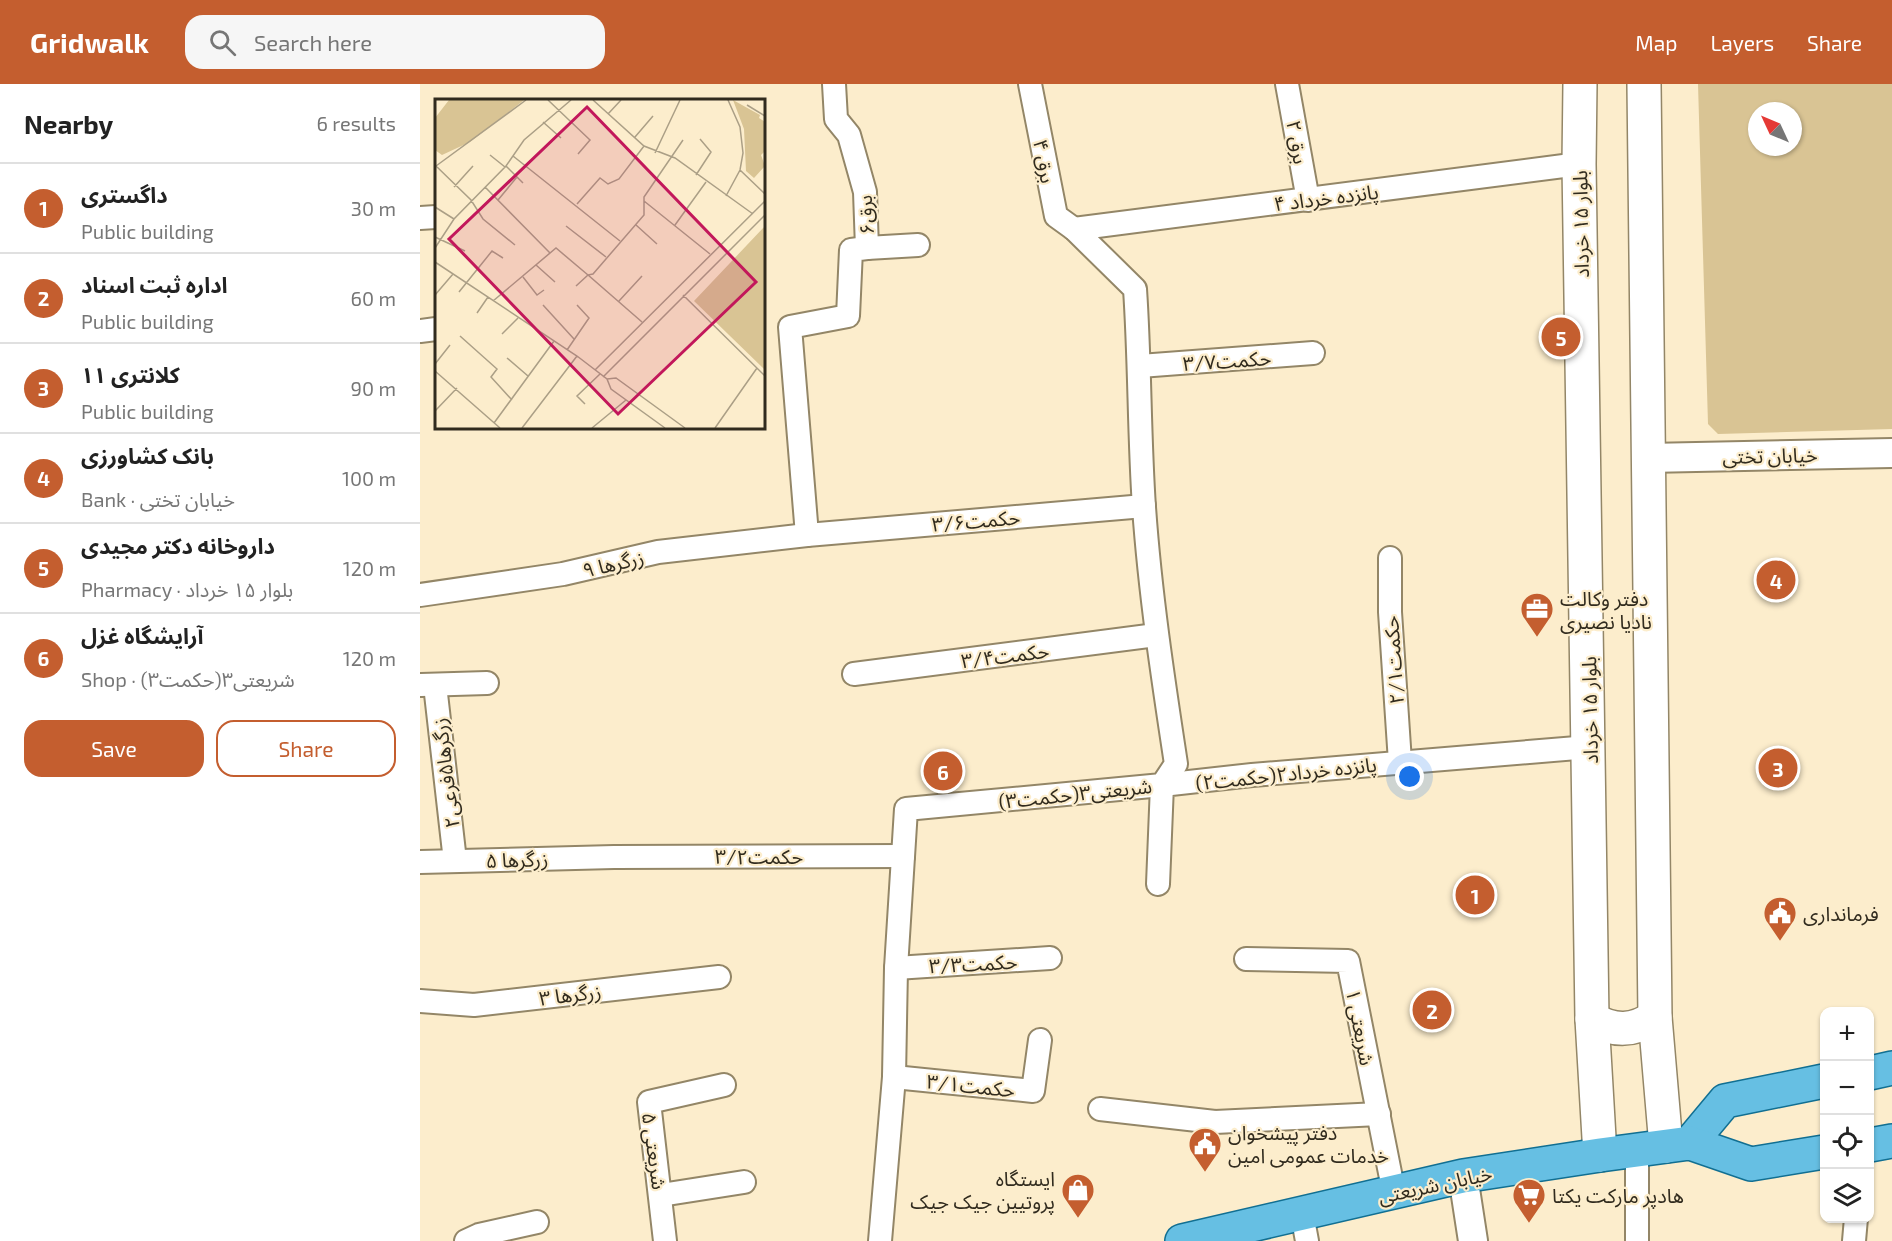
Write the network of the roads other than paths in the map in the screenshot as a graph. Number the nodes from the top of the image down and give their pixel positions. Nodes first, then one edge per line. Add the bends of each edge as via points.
1 (834, 84) edge
2 (1030, 84) edge
3 (1287, 84) edge
4 (1580, 84) edge
5 (1644, 84) edge
6 (1579, 164) junction
7 (1308, 200) junction
8 (1074, 229) junction
9 (918, 245) dead end
10 (867, 248) junction
11 (435, 329) edge
12 (420, 331) edge
13 (1313, 353) dead end
14 (1140, 366) junction
15 (1892, 453) edge
16 (1648, 458) junction
17 (1144, 506) junction
18 (807, 535) junction
19 (1390, 558) dead end
20 (420, 595) edge
21 (1156, 635) junction
22 (854, 674) dead end
23 (487, 683) dead end
24 (427, 685) edge
25 (1589, 747) junction
26 (1400, 762) junction
27 (1162, 785) junction
28 (614, 856) joint
29 (903, 856) junction
30 (455, 861) junction
31 (420, 862) edge
32 (1158, 884) dead end
33 (1050, 958) dead end
34 (1246, 959) dead end
35 (896, 968) junction
36 (719, 977) dead end
37 (420, 1001) edge
38 (1655, 1017) junction
39 (1592, 1018) junction
40 (1040, 1040) dead end
41 (1892, 1068) edge
42 (1874, 1072) edge
43 (894, 1077) junction
44 (1820, 1082) edge
45 (724, 1085) dead end
46 (1100, 1109) dead end
47 (1379, 1114) junction
48 (1892, 1141) edge
49 (1874, 1144) edge
50 (1664, 1147) junction
51 (1820, 1153) edge
52 (1600, 1155) junction
53 (1462, 1176) junction
54 (744, 1182) dead end
55 (1394, 1193) junction
56 (661, 1195) junction
57 (537, 1222) dead end
58 (1856, 1223) edge
59 (1304, 1227) edge
60 (466, 1241) edge
61 (666, 1241) edge
62 (880, 1241) edge
63 (1182, 1241) edge
64 (1473, 1241) edge
65 (1637, 1241) edge
66 (1854, 1241) edge

1 - 10 street, برق۶ via 836,119 849,135 865,192
2 - 8 street, برق ۴ via 1056,216
3 - 7 street, برق ۲
4 - 6 main road, بلوار ۱۵ خرداد
5 - 16 main road
6 - 7 street, پانزده خرداد ۴
6 - 25 main road, بلوار ۱۵ خرداد
7 - 8 street, پانزده خرداد ۴
8 - 14 street, شریعتی۳(حکمت۳) via 1135,289
9 - 10 street
10 - 18 street, برق۶ via 851,250 848,316 790,327
11 - 12 street
13 - 14 street, حکمت۳/۷
14 - 17 street, شریعتی۳(حکمت۳)
15 - 16 street, خیابان تختی
16 - 38 main road
17 - 18 street, حکمت۳/۶
17 - 21 street, شریعتی۳(حکمت۳)
18 - 20 street, زرگرها ۹ via 658,552 563,574
19 - 26 street, حکمت۲/۱
21 - 22 street, حکمت۳/۴
21 - 27 street, شریعتی۳(حکمت۳) via 1176,764
23 - 24 street
24 - 30 street, زرگرها۵فرعی۲
25 - 26 street, پانزده خرداد۲(حکمت۲)
25 - 39 main road, بلوار ۱۵ خرداد
26 - 27 street, پانزده خرداد۲(حکمت۲)
27 - 29 street, شریعتی۳(حکمت۳) via 906,809
27 - 32 street
28 - 29 street, حکمت۳/۲
28 - 30 street, زرگرها ۵
29 - 35 street, شریعتی۳(حکمت۳)
30 - 31 street, زرگرها ۵
33 - 35 street, حکمت۳/۳
34 - 47 street, شریعتی ۱ via 1348,961
35 - 43 street, شریعتی۳(حکمت۳)
36 - 37 street, زرگرها ۳ via 474,1005
38 - 39 main road via 1637,1027 1617,1029
38 - 50 main road
39 - 52 main road, بلوار ۱۵ خرداد
40 - 43 street, حکمت۳/۱ via 1034,1091
41 - 42 main road
43 - 62 street, شریعتی۳(حکمت۳)
44 - 50 main road via 1725,1101
45 - 56 street, شریعتی ۵ via 649,1102
46 - 47 street via 1215,1122
47 - 55 street, شریعتی ۱
48 - 49 main road
50 - 51 main road via 1751,1164
50 - 52 main road, خیابان شریعتی
50 - 65 street
52 - 53 main road, خیابان شریعتی
53 - 55 main road, خیابان شریعتی
53 - 64 street
54 - 56 street
55 - 59 main road, خیابان شریعتی
56 - 61 street, شریعتی ۵
57 - 60 street
58 - 66 street
59 - 63 main road, خیابان شریعتی

